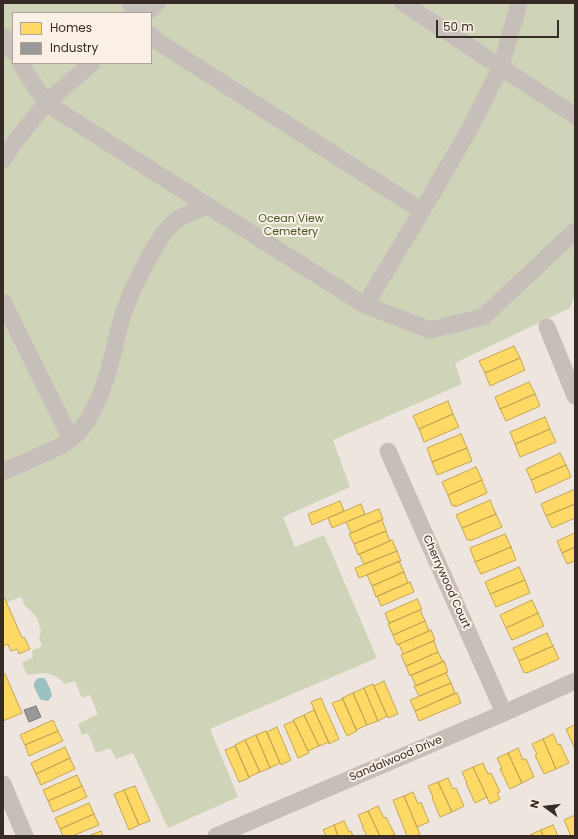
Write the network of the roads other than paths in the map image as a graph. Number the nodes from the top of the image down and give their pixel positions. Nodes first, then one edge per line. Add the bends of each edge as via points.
1 (130, 3) edge
2 (157, 3) edge
3 (403, 3) edge
4 (519, 3) edge
5 (135, 12) edge
6 (147, 12) edge
7 (3, 36) edge
8 (152, 36) edge
9 (12, 50) edge
10 (21, 64) edge
11 (91, 64) edge
12 (501, 67) junction
13 (46, 103) junction
14 (575, 116) edge
15 (3, 160) edge
16 (208, 206) junction
17 (422, 211) junction
18 (575, 231) edge
19 (3, 302) edge
20 (365, 305) junction
21 (547, 327) dead end
22 (575, 396) edge
23 (71, 439) junction
24 (388, 451) dead end
25 (3, 472) edge
26 (575, 681) edge
27 (504, 713) junction
28 (3, 784) edge
29 (25, 836) edge
30 (216, 836) edge

1 - 5 street
2 - 6 street
3 - 12 street
4 - 12 street
7 - 9 street
8 - 17 street
10 - 13 street
11 - 13 street
12 - 14 street
12 - 17 street via 469,130
13 - 15 street
13 - 16 street
16 - 20 street
16 - 23 street via 175,221 163,234 149,257 122,317 100,396 88,420
17 - 20 street
18 - 20 street via 483,317 430,330
19 - 23 street
21 - 22 street
23 - 25 street
24 - 27 street, Cherrywood Court
26 - 27 street, Sandalwood Drive
27 - 30 street, Sandalwood Drive
28 - 29 street

